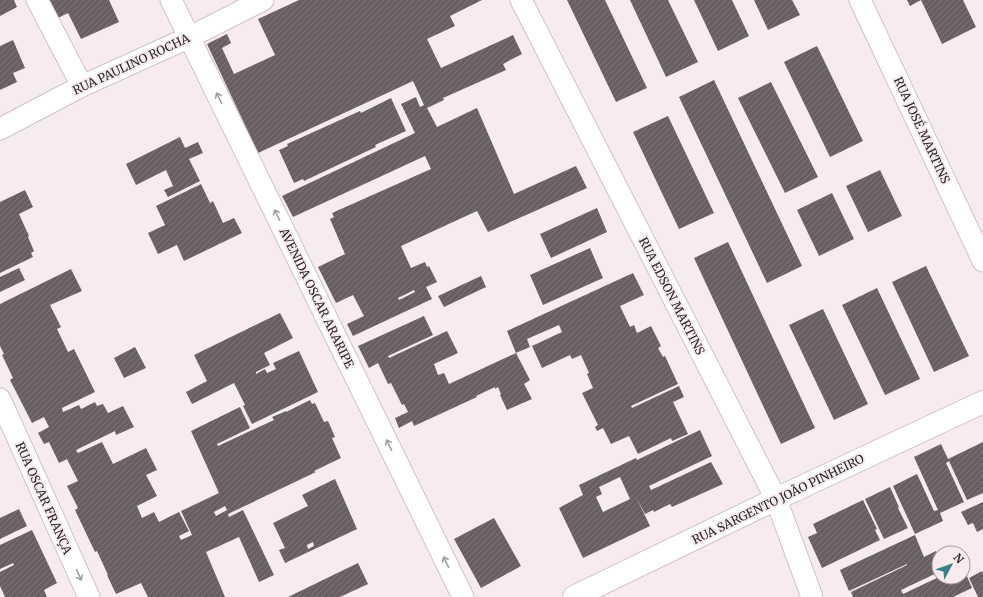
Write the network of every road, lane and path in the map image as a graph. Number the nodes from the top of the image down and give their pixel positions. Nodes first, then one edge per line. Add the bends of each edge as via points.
1 (37, 0) edge
2 (171, 0) edge
3 (263, 0) edge
4 (521, 0) edge
5 (860, 0) edge
6 (190, 37) junction
7 (82, 86) junction
8 (0, 129) edge
9 (983, 261) edge
10 (0, 399) edge
11 (983, 402) edge
12 (776, 499) junction
13 (89, 597) edge
14 (463, 597) edge
15 (574, 597) edge
16 (812, 597) edge

1 - 7 street
2 - 6 street, AVENIDA OSCAR ARARIPE
3 - 6 street, RUA PAULINO ROCHA
4 - 12 street, RUA EDSON MARTINS
5 - 9 street, RUA JOSÉ MARTINS
6 - 7 street, RUA PAULINO ROCHA
14 -> 6 street, AVENIDA OSCAR ARARIPE
7 - 8 street, RUA PAULINO ROCHA
10 -> 13 street, RUA OSCAR FRANÇA
11 - 12 street, RUA SARGENTO JOÃO PINHEIRO
12 - 15 street, RUA SARGENTO JOÃO PINHEIRO
12 - 16 street, RUA EDSON MARTINS

